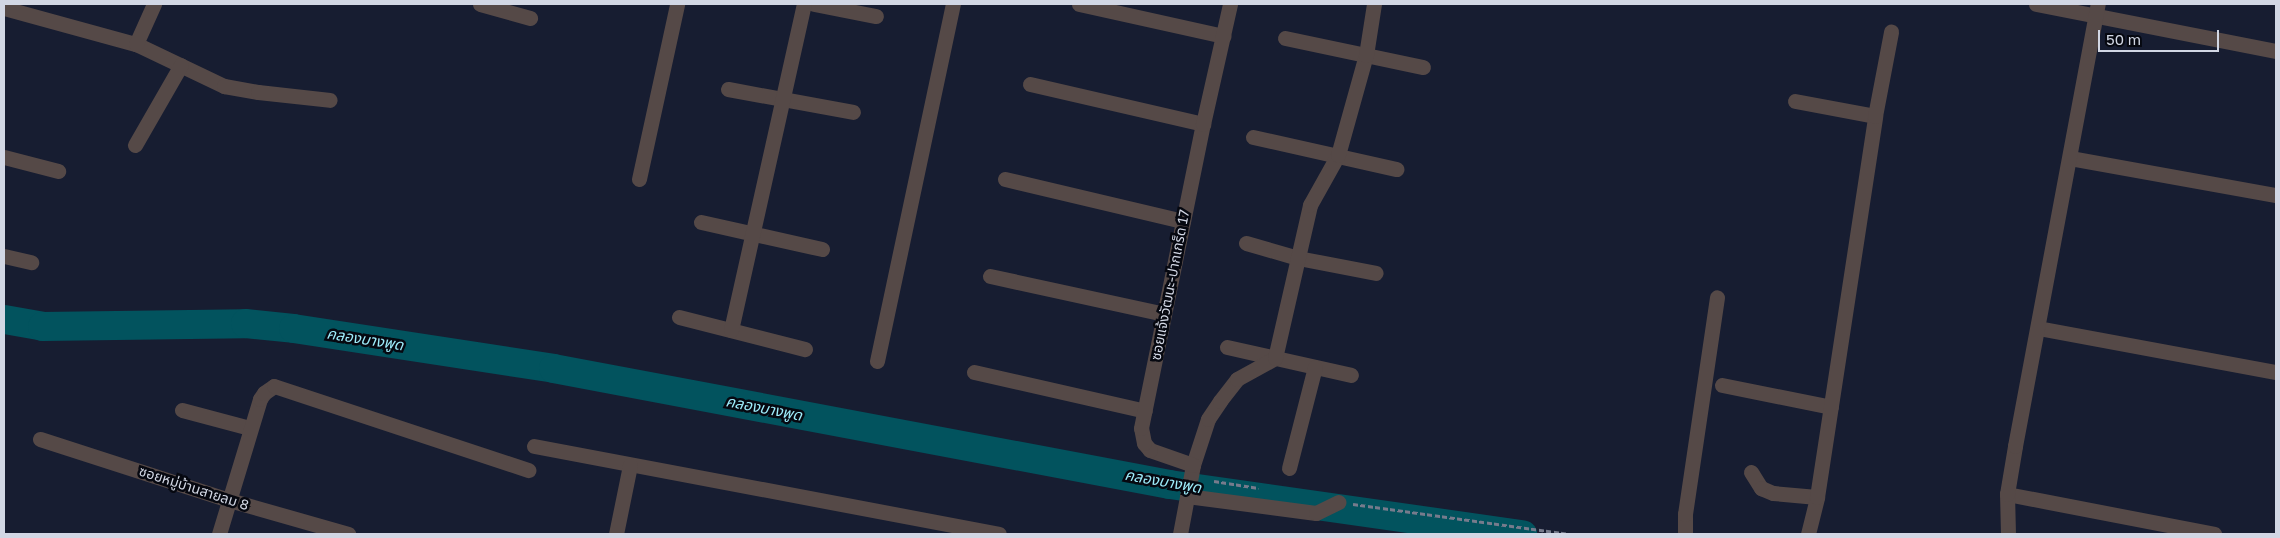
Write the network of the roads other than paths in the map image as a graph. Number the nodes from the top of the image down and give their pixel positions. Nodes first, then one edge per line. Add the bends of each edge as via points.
1 (154, 4) edge
2 (480, 4) edge
3 (677, 4) edge
4 (804, 4) edge
5 (814, 4) edge
6 (953, 4) edge
7 (1079, 4) edge
8 (1230, 4) edge
9 (1374, 4) edge
10 (2036, 4) edge
11 (4, 8) edge
12 (2097, 10) edge
13 (876, 16) dead end
14 (530, 18) dead end
15 (1891, 32) dead end
16 (1223, 36) junction
17 (1285, 38) dead end
18 (136, 44) junction
19 (2276, 51) edge
20 (1366, 55) junction
21 (181, 65) junction
22 (1423, 67) dead end
23 (1030, 84) dead end
24 (728, 89) dead end
25 (330, 100) dead end
26 (783, 100) junction
27 (1794, 101) dead end
28 (853, 112) dead end
29 (1875, 116) junction
30 (1203, 124) junction
31 (1253, 137) dead end
32 (135, 145) dead end
33 (1338, 155) junction
34 (4, 157) edge
35 (2070, 158) junction
36 (1396, 169) dead end
37 (58, 171) dead end
38 (639, 178) dead end
39 (1005, 179) dead end
40 (2276, 195) edge
41 (1183, 221) junction
42 (701, 222) dead end
43 (752, 234) junction
44 (1246, 243) dead end
45 (822, 249) dead end
46 (4, 256) edge
47 (1298, 258) junction
48 (31, 262) dead end
49 (1376, 273) dead end
50 (990, 276) dead end
51 (1717, 297) dead end
52 (1164, 314) junction
53 (678, 317) dead end
54 (2038, 328) junction
55 (731, 330) junction
56 (1227, 347) dead end
57 (805, 349) dead end
58 (1275, 358) junction
59 (878, 361) dead end
60 (1315, 367) junction
61 (974, 372) dead end
62 (2276, 372) edge
63 (1351, 376) dead end
64 (1722, 385) dead end
65 (1831, 407) junction
66 (182, 410) dead end
67 (1145, 411) junction
68 (250, 428) junction
69 (40, 439) dead end
70 (534, 446) dead end
71 (630, 465) junction
72 (1193, 465) junction
73 (1289, 468) dead end
74 (528, 470) dead end
75 (1751, 472) dead end
76 (1188, 490) junction
77 (2007, 494) junction
78 (1817, 497) junction
79 (229, 500) junction
80 (1339, 502) road end
81 (219, 534) edge
82 (348, 534) edge
83 (616, 534) edge
84 (999, 534) edge
85 (1180, 534) edge
86 (1685, 534) edge
87 (1808, 534) edge
88 (2008, 534) edge
89 (2214, 534) edge

1 - 18 street
2 - 14 street
3 - 38 street
4 - 26 street
5 - 13 street
6 - 59 street
7 - 16 street
8 - 16 street, ซอยแจ้งวัฒนะ-ปากเกร็ด 17
9 - 20 street
10 - 12 street
11 - 18 street
12 - 19 street
12 - 35 street
15 - 29 street
16 - 30 street, ซอยแจ้งวัฒนะ-ปากเกร็ด 17
17 - 20 street
18 - 21 street
20 - 22 street
20 - 33 street
21 - 25 street via 224,86
21 - 32 street
23 - 30 street
24 - 26 street
26 - 28 street
26 - 43 street
27 - 29 street
29 - 65 street
30 - 41 street, ซอยแจ้งวัฒนะ-ปากเกร็ด 17
31 - 33 street
33 - 36 street
33 - 47 street via 1310,205
34 - 37 street
35 - 40 street
35 - 54 street
39 - 41 street
41 - 52 street, ซอยแจ้งวัฒนะ-ปากเกร็ด 17
42 - 43 street
43 - 45 street
43 - 55 street
44 - 47 street
46 - 48 street
47 - 49 street
47 - 58 street
50 - 52 street
51 - 86 street via 1685,514
52 - 67 street, ซอยแจ้งวัฒนะ-ปากเกร็ด 17
53 - 55 street
54 - 62 street
54 - 77 street
55 - 57 street
56 - 58 street
58 - 60 street
58 - 72 street via 1238,379 1220,401 1208,419
60 - 63 street
60 - 73 street
61 - 67 street
64 - 65 street
65 - 78 street
66 - 68 street
67 - 72 street, ซอยแจ้งวัฒนะ-ปากเกร็ด 17 via 1141,428 1144,443 1150,450
68 - 74 street via 264,393 279,386
68 - 79 street
69 - 79 street, ซอยหมู่บ้านสายลม 8
70 - 71 street
71 - 83 street
71 - 84 street
72 - 76 street
75 - 78 street via 1761,488 1773,493
76 - 80 street via 1316,513
76 - 85 street
77 - 88 street
77 - 89 street
78 - 87 street
79 - 81 street
79 - 82 street, ซอยหมู่บ้านสายลม 8

